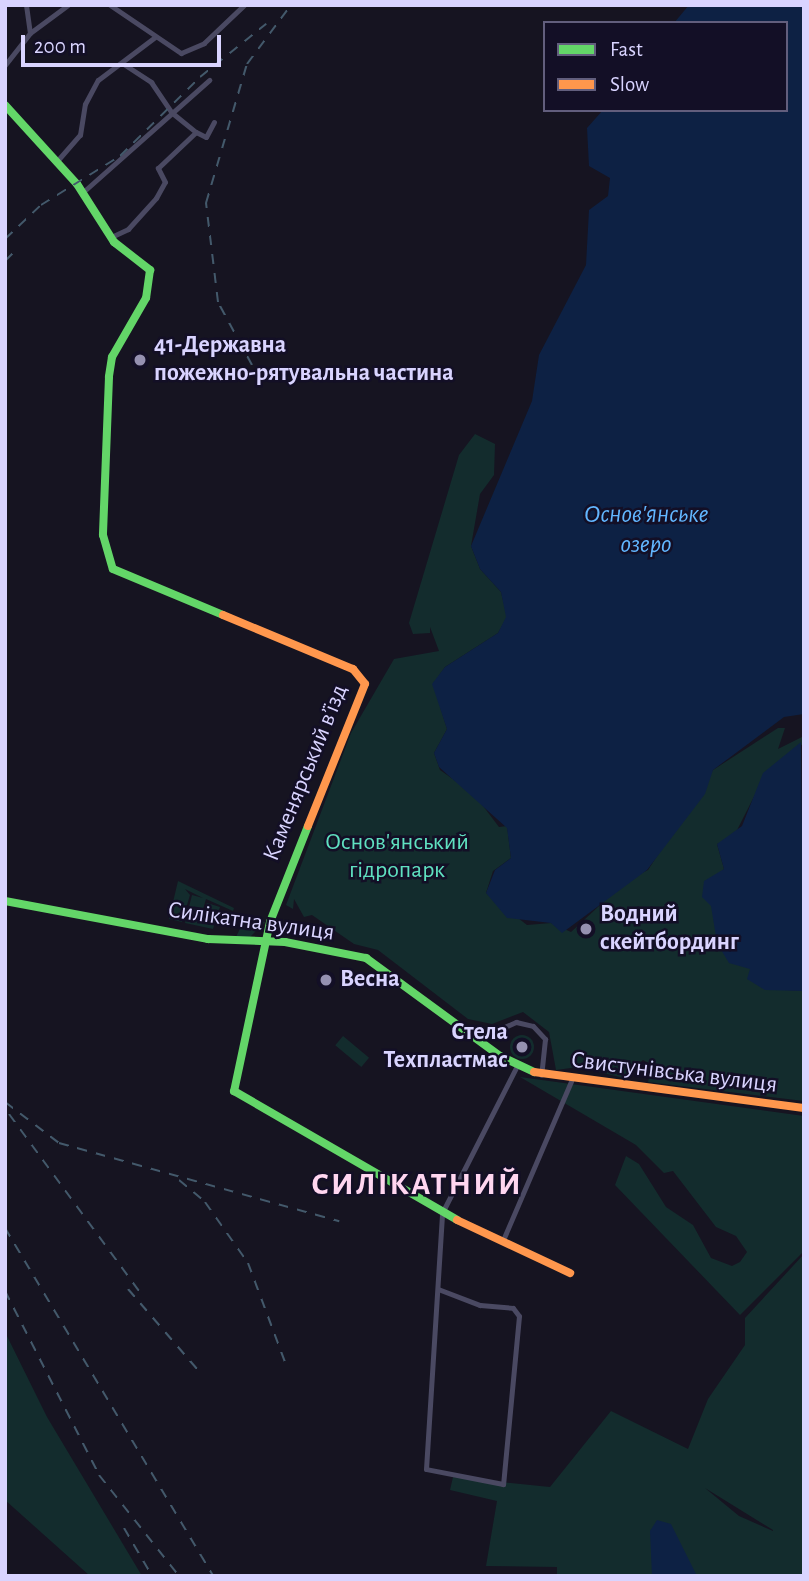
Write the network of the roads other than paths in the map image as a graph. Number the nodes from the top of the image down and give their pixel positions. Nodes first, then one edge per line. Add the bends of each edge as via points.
1 (26, 5) edge
2 (68, 5) edge
3 (110, 5) edge
4 (244, 5) edge
5 (30, 33) junction
6 (155, 37) junction
7 (122, 63) junction
8 (5, 65) edge
9 (209, 80) dead end
10 (5, 105) edge
11 (171, 112) junction
12 (214, 122) dead end
13 (196, 132) junction
14 (57, 161) junction
15 (83, 192) junction
16 (111, 237) junction
17 (5, 901) edge
18 (263, 943) junction
19 (475, 1039) junction
20 (517, 1066) junction
21 (541, 1075) junction
22 (571, 1081) junction
23 (804, 1108) edge
24 (442, 1213) junction
25 (503, 1240) junction
26 (570, 1273) dead end
27 (438, 1289) junction

1 - 5 street
2 - 5 street
3 - 6 street
4 - 6 street via 191,52
5 - 8 street
6 - 7 street via 146,38
7 - 11 street via 151,82
7 - 14 street via 98,80 85,104 80,135
9 - 11 street
10 - 14 street
11 - 13 street
11 - 15 street
12 - 13 street via 206,137
13 - 16 street via 158,168 165,182 156,198 128,229
14 - 15 street
15 - 16 street
16 - 18 street, Каменярський в’їзд via 150,270 146,298 112,357 108,377 103,535 113,569 362,676 363,693 288,866
17 - 18 street, Силікатна вулиця via 208,939
18 - 19 street, Силікатна вулиця via 366,958
18 - 24 street via 234,1091
19 - 20 street, Силікатна вулиця
19 - 21 street via 516,1022 533,1026 545,1039
20 - 21 street, Силікатна вулиця
20 - 24 street
21 - 22 street, Свистунівська вулиця
22 - 23 street, Свистунівська вулиця
22 - 25 street
24 - 25 street
24 - 27 street
25 - 26 street
27 - 27 street via 480,1305 513,1308 519,1316 503,1484 426,1469

